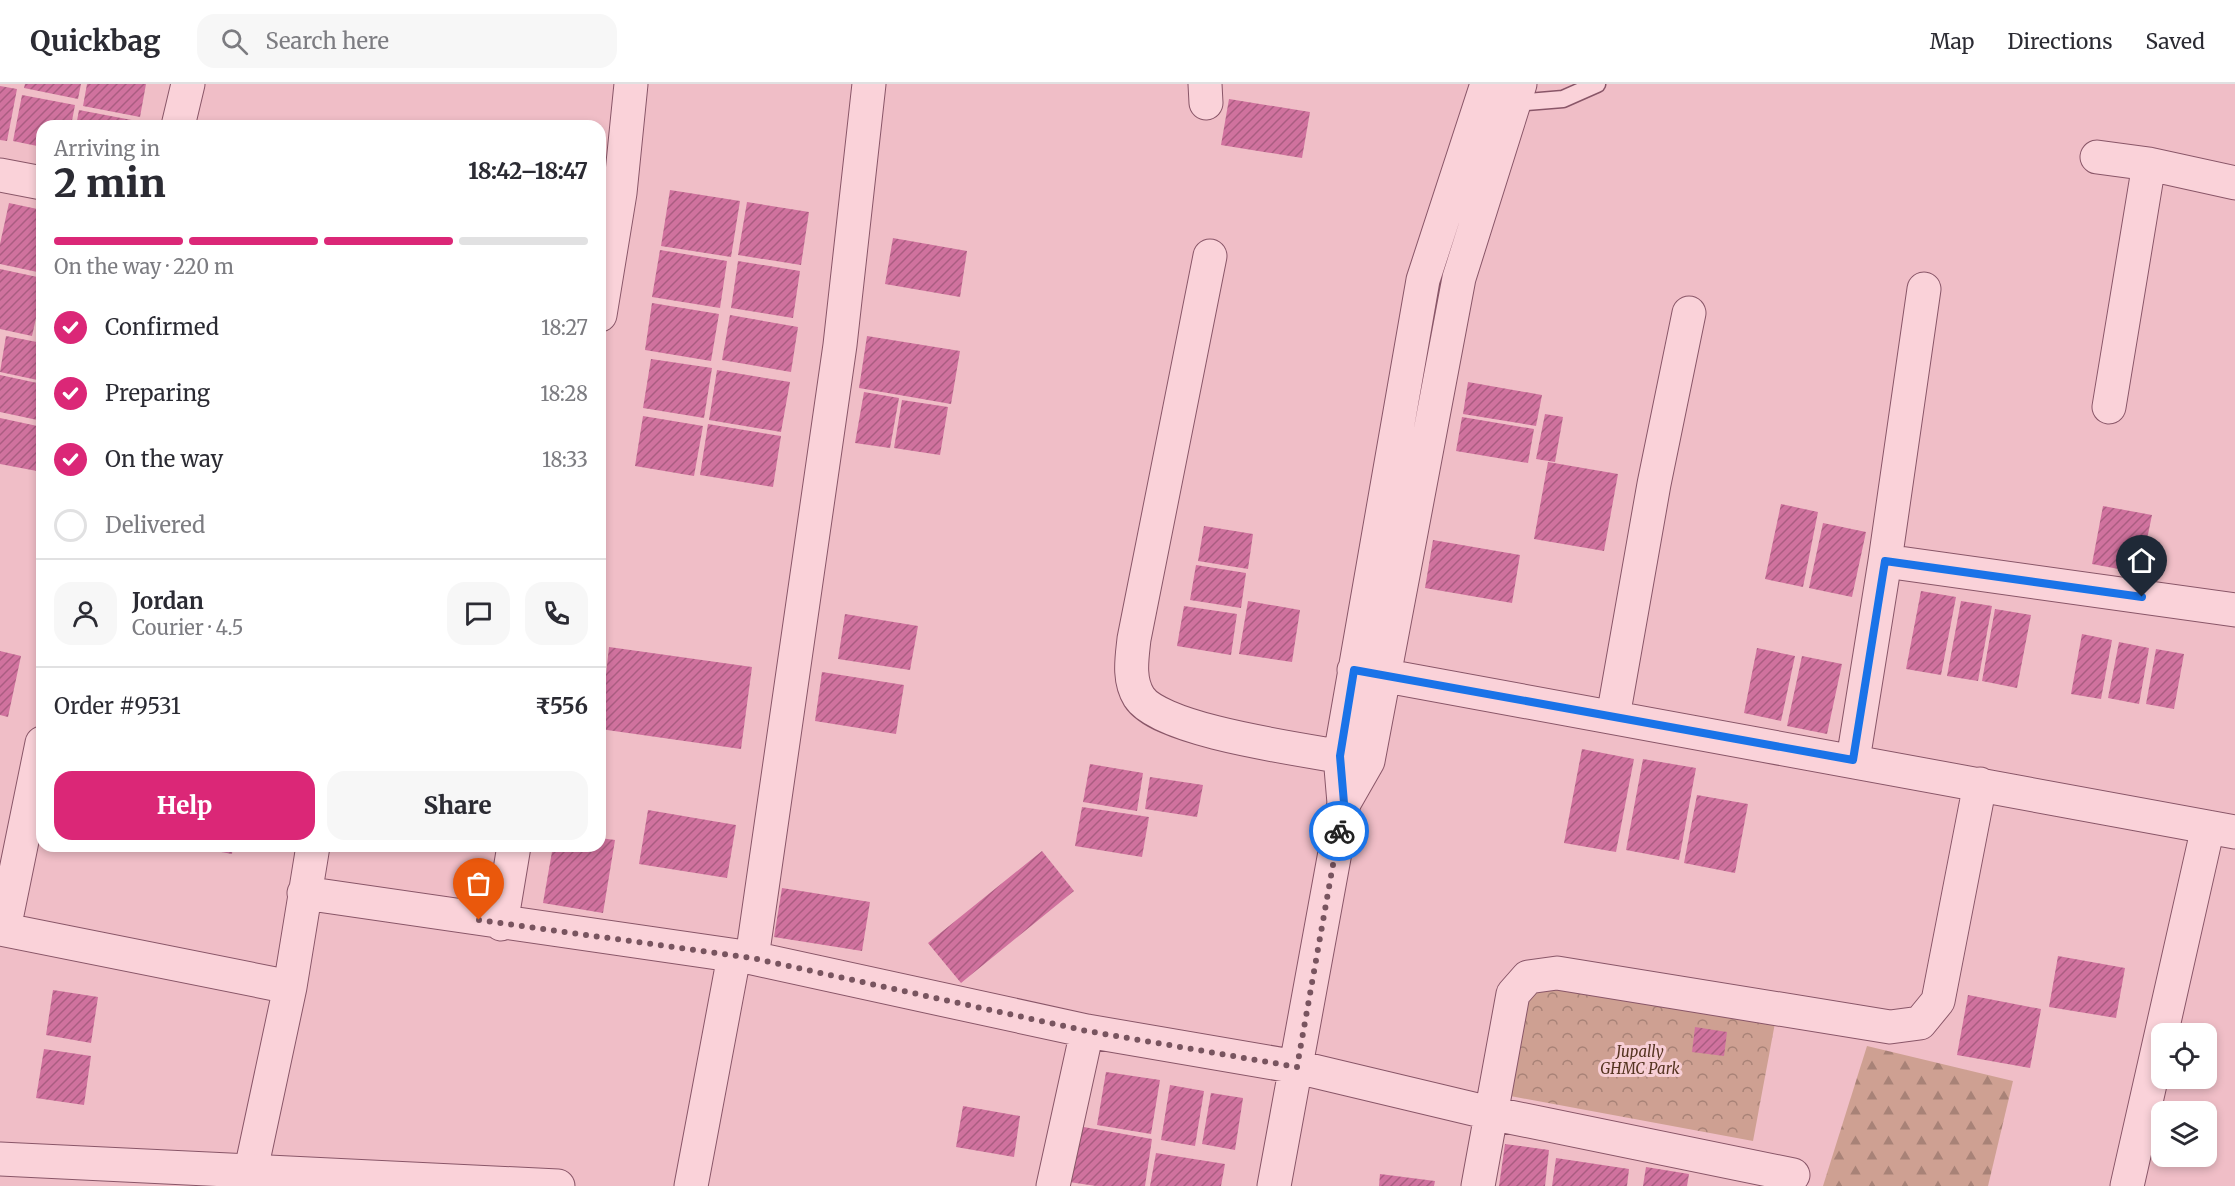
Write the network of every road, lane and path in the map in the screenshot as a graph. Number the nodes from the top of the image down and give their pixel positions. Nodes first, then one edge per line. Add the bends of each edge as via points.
1 (188, 84) edge
2 (631, 84) edge
3 (869, 84) edge
4 (1487, 84) edge
5 (1597, 84) edge
6 (1517, 93) edge
7 (179, 120) edge
8 (2097, 157) dead end
9 (2149, 165) junction
10 (0, 175) edge
11 (36, 182) edge
12 (2235, 183) edge
13 (1210, 256) dead end
14 (606, 278) edge
15 (1924, 290) dead end
16 (1689, 312) dead end
17 (2109, 407) dead end
18 (1885, 561) junction
19 (2235, 610) edge
20 (1368, 672) junction
21 (1612, 717) junction
22 (1354, 759) junction
23 (1853, 760) junction
24 (36, 771) edge
25 (1980, 784) junction
26 (2221, 830) edge
27 (312, 852) edge
28 (513, 852) edge
29 (304, 893) junction
30 (501, 924) junction
31 (2, 929) edge
32 (743, 957) junction
33 (290, 987) junction
34 (1087, 1031) junction
35 (1297, 1067) junction
36 (1490, 1113) junction
37 (0, 1159) edge
38 (251, 1170) junction
39 (1794, 1175) dead end
40 (163, 1176) edge
41 (558, 1186) edge
42 (691, 1186) edge
43 (1053, 1186) edge
44 (1274, 1186) edge
45 (1478, 1186) edge
46 (2127, 1186) edge

1 - 7 street
2 - 14 street
3 - 32 street via 840,345
4 - 20 street via 1423,280
5 - 6 lane via 1563,99
6 - 20 street via 1459,278
8 - 9 street
9 - 12 street
9 - 17 street
10 - 11 street
13 - 22 street via 1134,639 1132,681 1140,699 1158,713 1198,728
15 - 18 street
16 - 21 street
18 - 19 street
18 - 23 street
20 - 21 street
20 - 22 street
21 - 23 street
22 - 35 street
23 - 25 street
24 - 31 street
25 - 26 street
25 - 36 street via 1938,1001 1920,1023 1890,1027 1557,973 1528,977 1513,994
26 - 46 street
27 - 29 street
28 - 30 street
29 - 30 street
29 - 33 street
30 - 32 street
31 - 33 street
32 - 34 street
32 - 42 street
33 - 38 street
34 - 35 street
34 - 43 street
35 - 36 street
35 - 44 street
36 - 39 street
36 - 45 street
37 - 40 street
38 - 40 street
38 - 41 street

